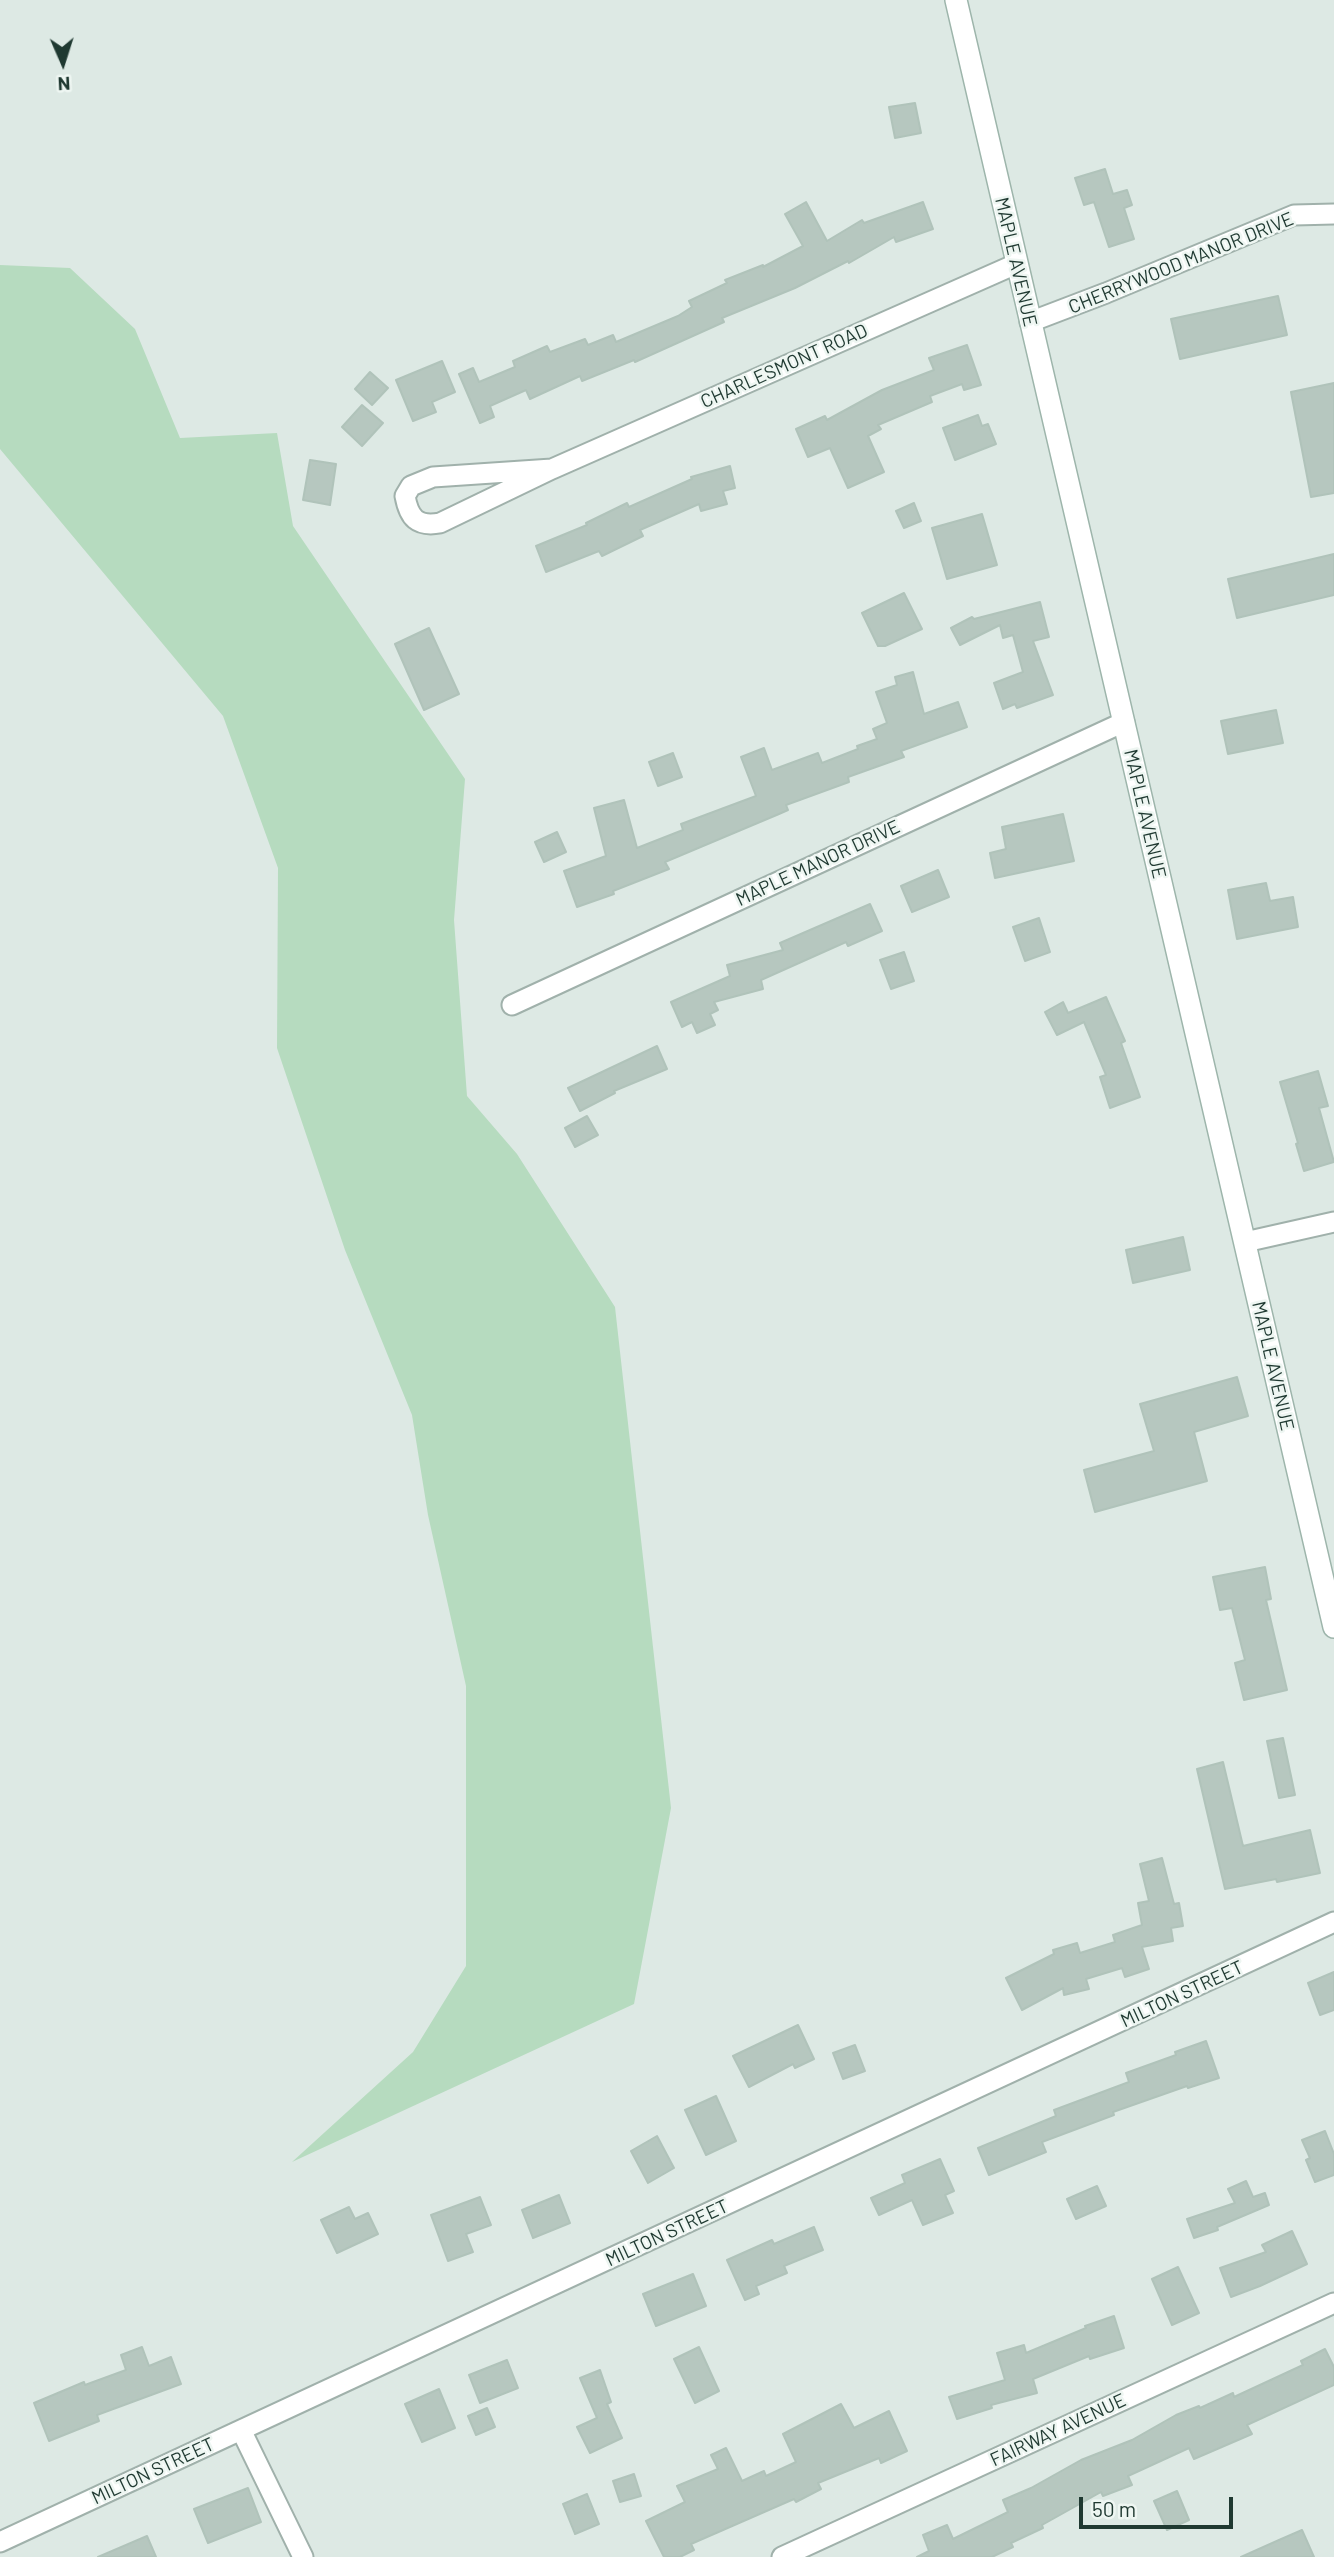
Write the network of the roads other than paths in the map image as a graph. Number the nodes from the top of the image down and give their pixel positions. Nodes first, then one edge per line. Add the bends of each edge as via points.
1 (956, 0) edge
2 (1334, 214) edge
3 (1016, 264) junction
4 (1030, 322) junction
5 (552, 469) junction
6 (1124, 722) junction
7 (512, 1005) dead end
8 (1334, 1222) edge
9 (1245, 1242) junction
10 (1334, 1627) edge
11 (1334, 1922) edge
12 (1334, 2303) edge
13 (241, 2430) junction
14 (0, 2542) edge
15 (303, 2557) edge
16 (782, 2557) edge

1 - 3 main road, MAPLE AVENUE
2 - 4 street, CHERRYWOOD MANOR DRIVE via 1294,215
3 - 4 main road, MAPLE AVENUE
3 - 5 street, CHARLESMONT ROAD
4 - 6 main road, MAPLE AVENUE
5 - 5 street, CHARLESMONT ROAD via 433,477 411,486 405,496 407,511 417,521 440,523
6 - 7 street, MAPLE MANOR DRIVE
6 - 9 main road, MAPLE AVENUE
8 - 9 street
9 - 10 main road, MAPLE AVENUE
11 - 13 street, MILTON STREET
12 - 16 street, FAIRWAY AVENUE
13 - 14 street, MILTON STREET
13 - 15 street

